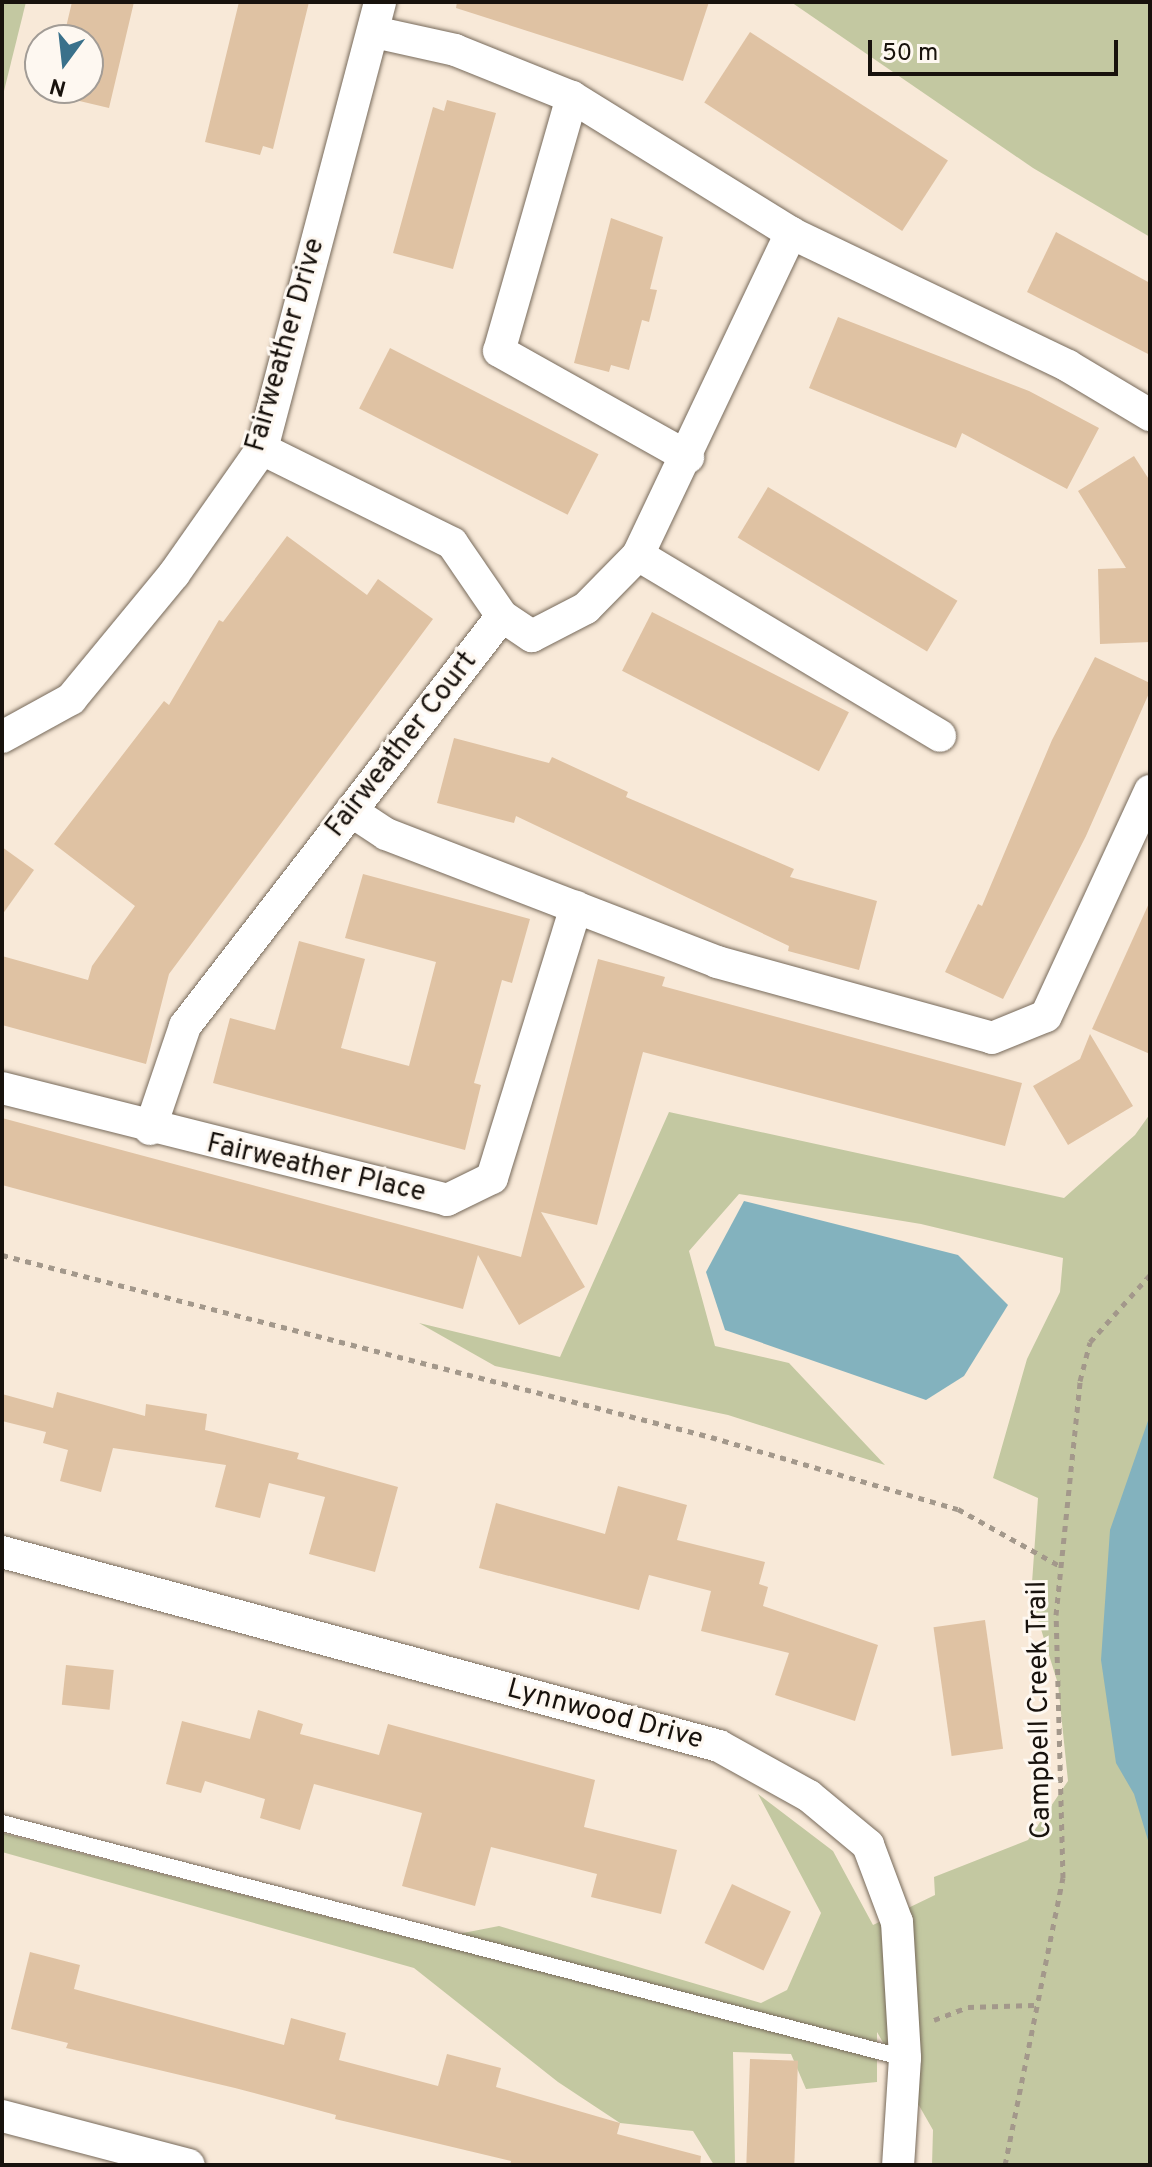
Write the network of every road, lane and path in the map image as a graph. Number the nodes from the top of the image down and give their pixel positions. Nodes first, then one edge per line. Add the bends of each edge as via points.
1 (377, 17) edge
2 (572, 97) junction
3 (791, 233) junction
4 (1150, 415) edge
5 (262, 449) junction
6 (688, 457) junction
7 (638, 555) junction
8 (502, 616) junction
9 (940, 736) dead end
10 (2, 737) edge
11 (1150, 791) edge
12 (351, 811) junction
13 (576, 907) junction
14 (2, 1088) edge
15 (150, 1129) junction
16 (2, 1255) edge
17 (1150, 1275) edge
18 (2, 1552) edge
19 (1058, 1565) junction
20 (2, 1823) edge
21 (1034, 2005) junction
22 (904, 2045) junction
23 (2, 2116) edge
24 (189, 2165) edge
25 (898, 2165) edge
26 (1005, 2165) edge

1 - 2 street
1 - 5 street, Fairweather Drive
2 - 3 street
2 - 6 street via 499,351
3 - 4 street via 1068,366
3 - 6 street
5 - 8 street via 452,543
5 - 10 street, Fairweather Drive via 174,574 71,699
6 - 7 street
7 - 8 street via 586,608 532,636
7 - 9 street
8 - 12 street, Fairweather Court
11 - 13 street via 1046,1016 992,1038 717,962
12 - 13 street via 386,834
12 - 15 street, Fairweather Court via 185,1026
13 - 15 street, Fairweather Place via 492,1178 447,1200
14 - 15 street, Fairweather Place
16 - 19 path via 727,1441 958,1509
17 - 19 path, Campbell Creek Trail via 1098,1330 1085,1357
18 - 22 street, Lynnwood Drive via 719,1746 809,1796 868,1845 897,1922
19 - 21 path, Campbell Creek Trail via 1063,1878 1056,1928
20 - 22 lane
21 - 22 path via 968,2007
21 - 26 path, Campbell Creek Trail
22 - 25 street, Lynnwood Drive
23 - 24 street

